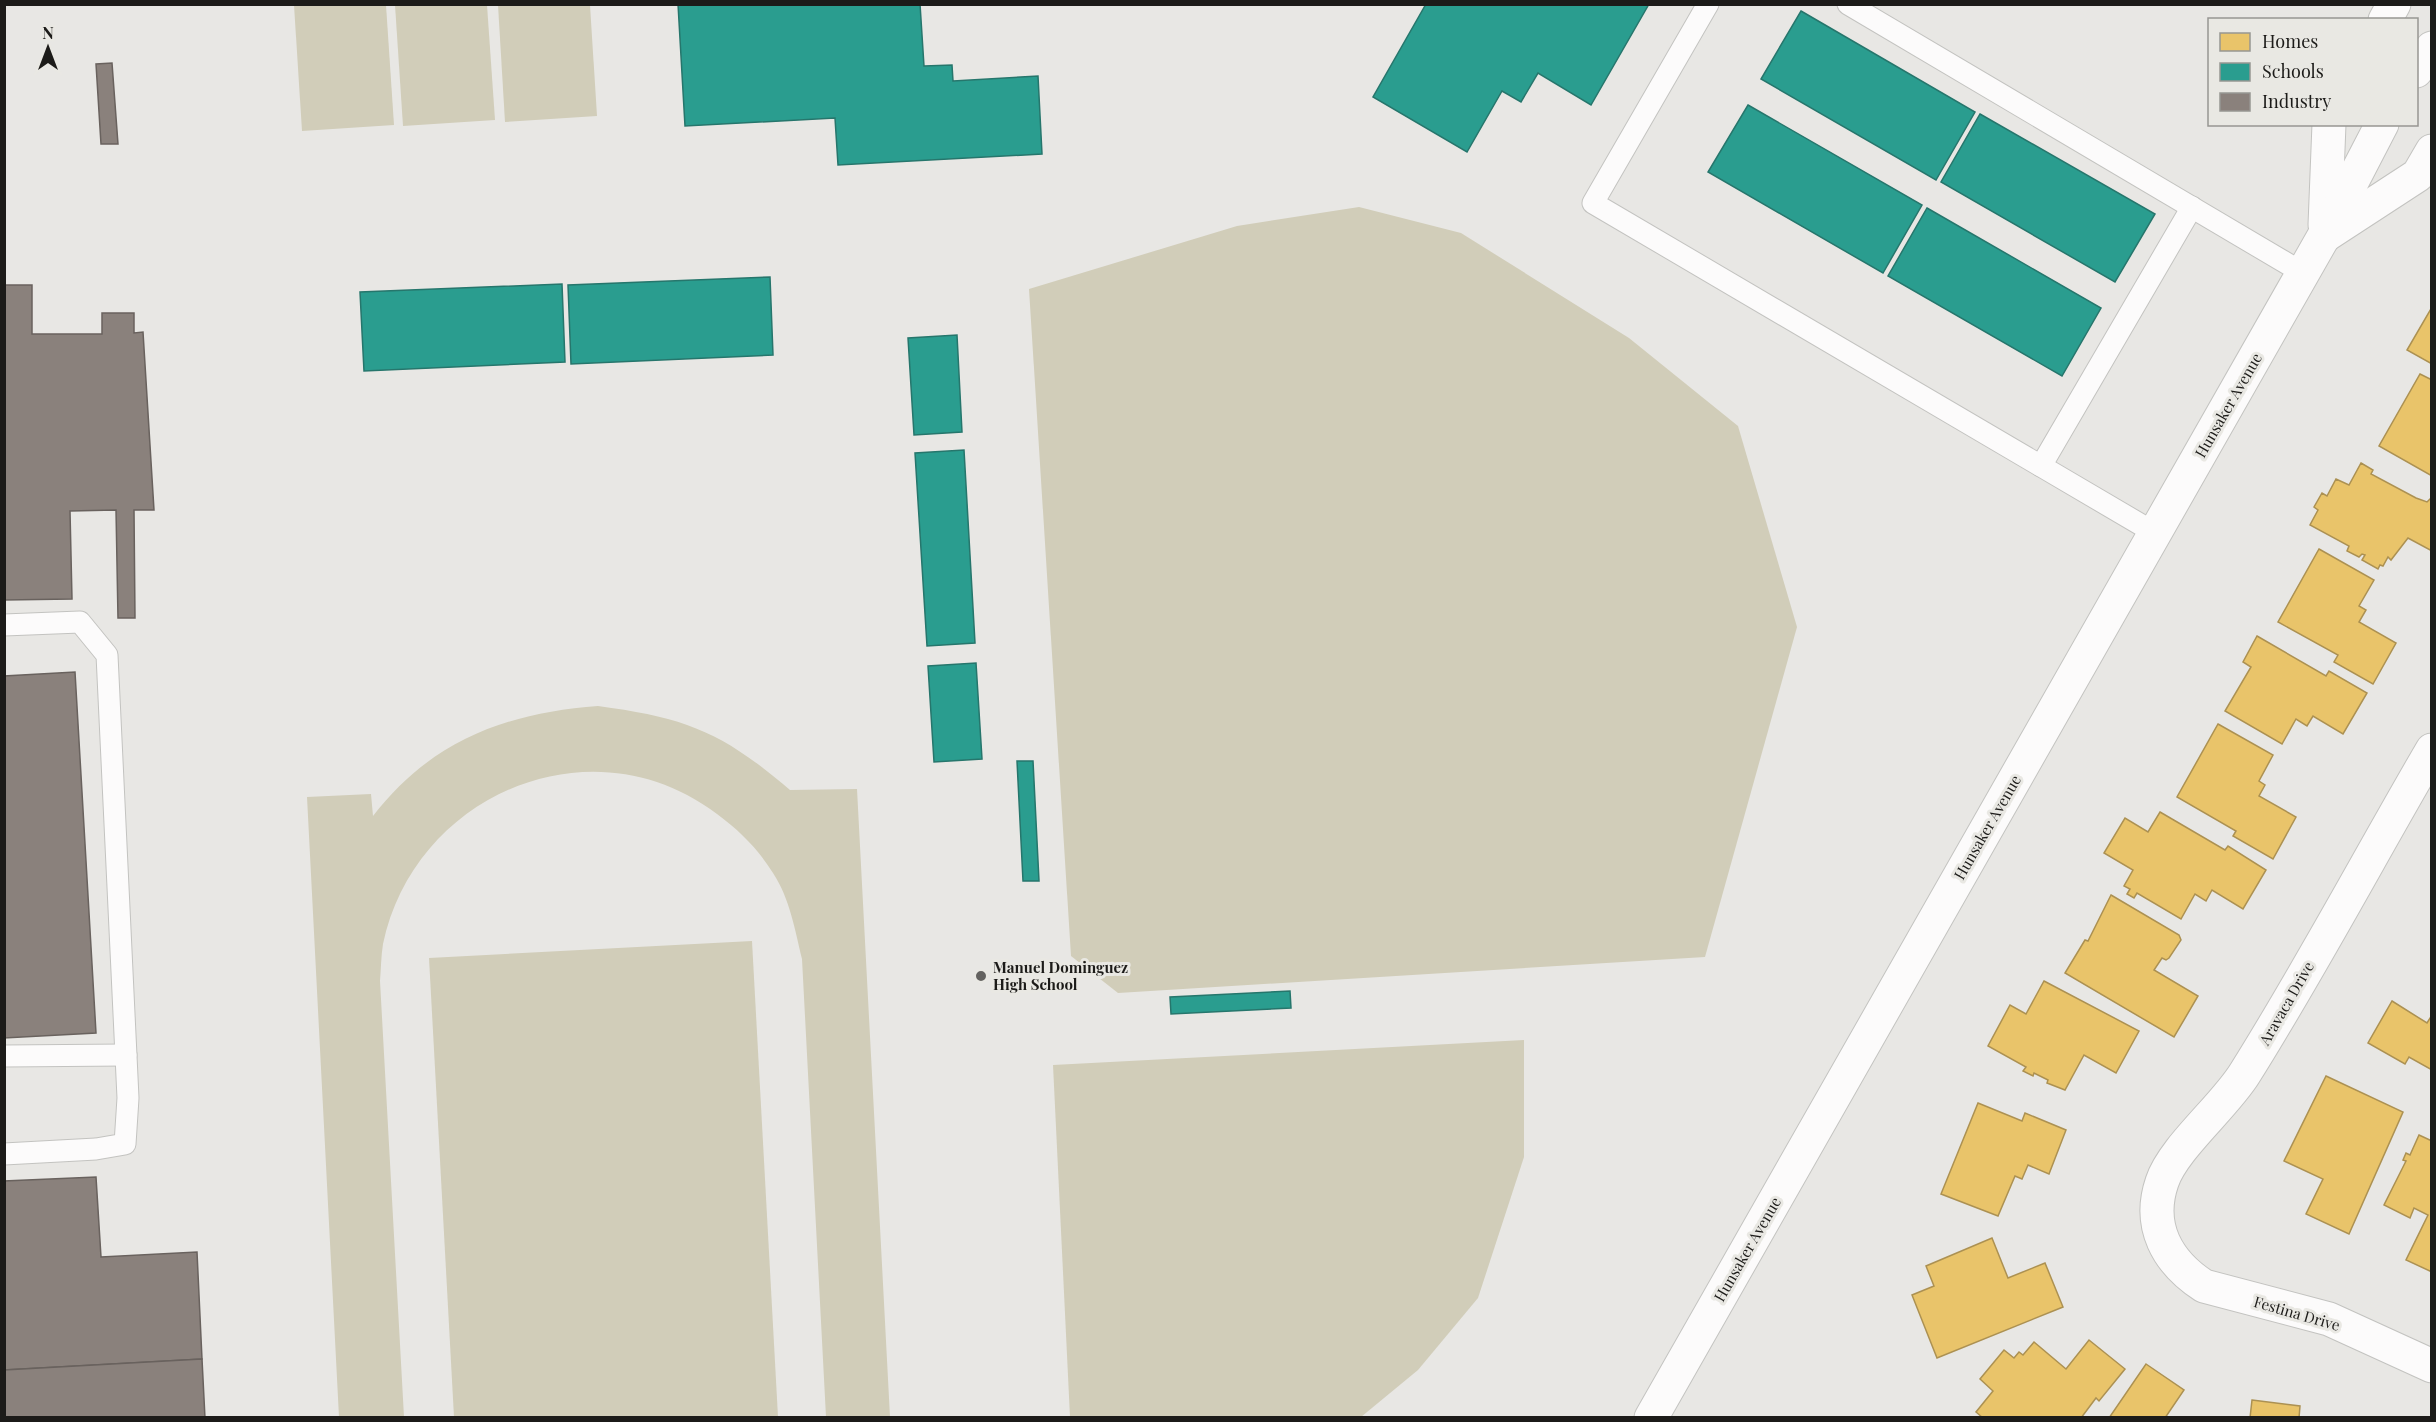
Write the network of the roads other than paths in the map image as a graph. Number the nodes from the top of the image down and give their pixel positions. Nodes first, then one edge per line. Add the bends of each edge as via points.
1 (1708, 4) edge
2 (1848, 4) edge
3 (2394, 4) edge
4 (2386, 18) edge
5 (2432, 48) edge
6 (2418, 68) edge
7 (2329, 126) edge
8 (2381, 126) edge
9 (2432, 151) edge
10 (2192, 207) junction
11 (2324, 237) junction
12 (2303, 273) junction
13 (2041, 466) junction
14 (2155, 533) junction
15 (4, 625) edge
16 (2432, 750) edge
17 (126, 1055) junction
18 (4, 1056) edge
19 (4, 1154) edge
20 (2169, 1252) joint
21 (2432, 1366) edge
22 (1651, 1418) edge

1 - 13 lane via 1593,203
2 - 10 lane
3 - 4 street
5 - 6 street
7 - 11 street, Hunsaker Avenue
8 - 11 street, Hunsaker Avenue
9 - 11 street, Hunsaker Avenue via 2418,175
10 - 12 lane
10 - 13 lane
11 - 12 street, Hunsaker Avenue
12 - 14 street, Hunsaker Avenue
13 - 14 lane
14 - 22 street, Hunsaker Avenue
15 - 17 lane via 80,622 107,655
16 - 20 street, Aravaca Drive via 2244,1076 2162,1181 2158,1230
17 - 18 lane
17 - 19 lane via 125,1144
20 - 21 street, Festina Drive via 2190,1277 2204,1286 2329,1319

